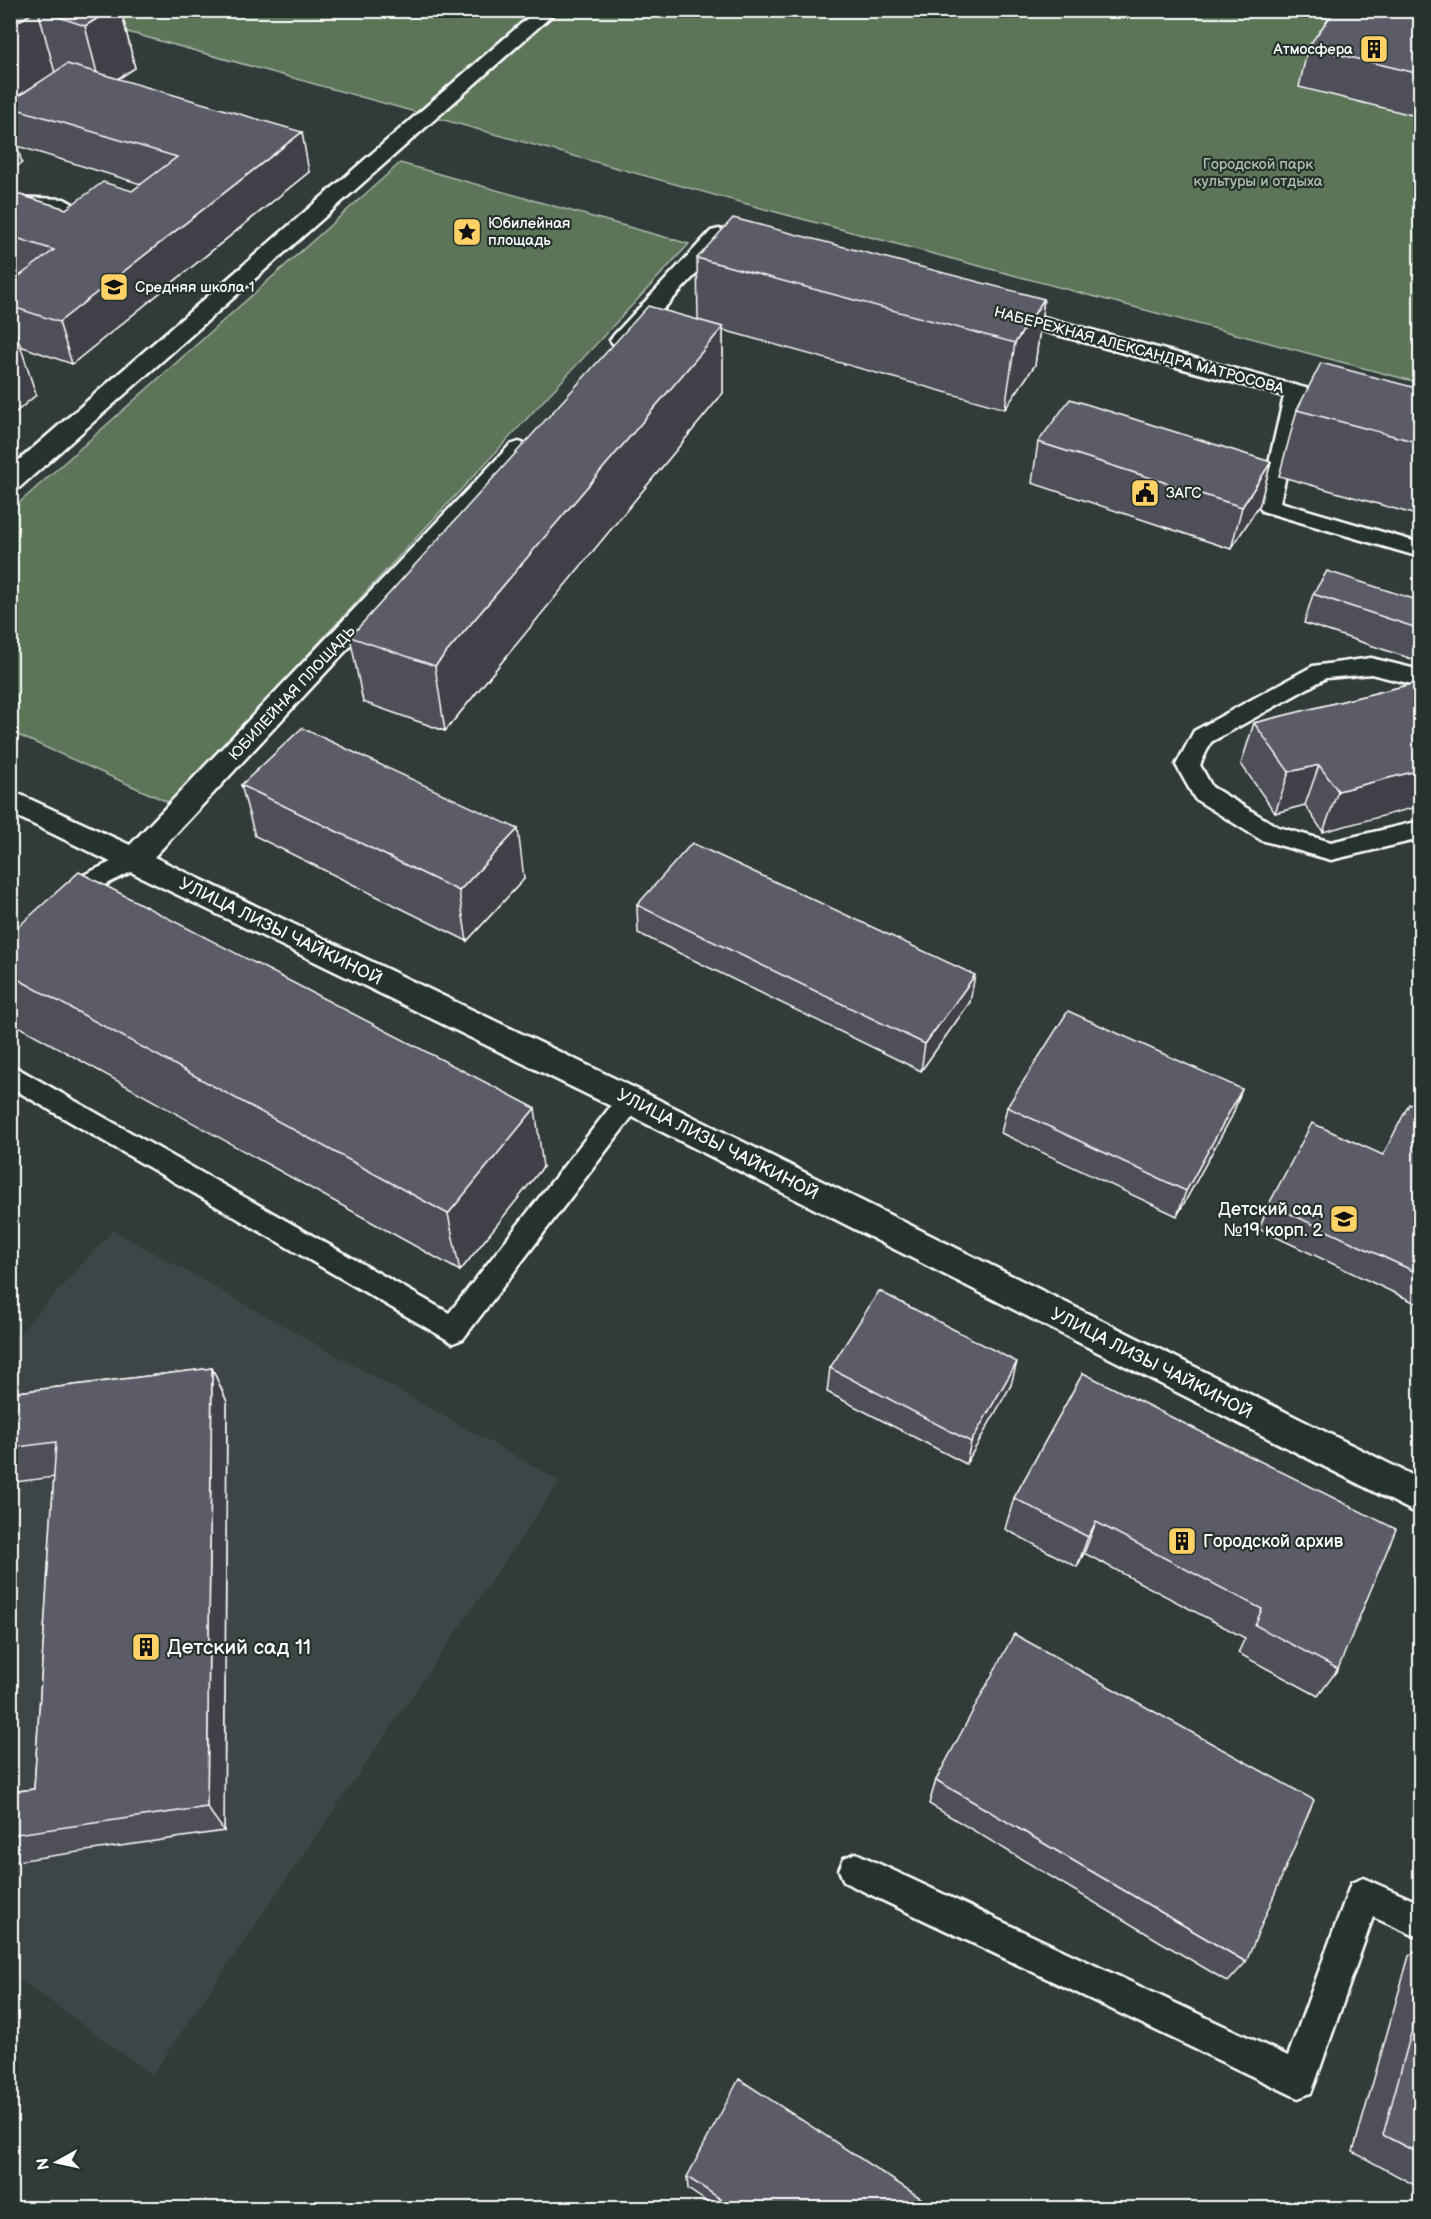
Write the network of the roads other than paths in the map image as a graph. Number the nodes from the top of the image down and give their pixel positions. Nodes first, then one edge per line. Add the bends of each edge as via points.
1 (549, 10) edge
2 (10, 202) edge
3 (64, 204) dead end
4 (748, 244) edge
5 (976, 306) edge
6 (607, 357) edge
7 (1295, 392) junction
8 (1420, 426) edge
9 (536, 433) edge
10 (10, 482) edge
11 (1420, 550) edge
12 (1420, 678) edge
13 (10, 800) edge
14 (1420, 830) edge
15 (134, 860) junction
16 (52, 916) edge
17 (10, 1074) edge
18 (631, 1101) junction
19 (1420, 1498) edge
20 (856, 1870) dead end
21 (1420, 1921) edge

1 - 10 street
2 - 3 lane
4 - 6 street via 719,236
5 - 7 street, НАБЕРЕЖНАЯ АЛЕКСАНДРА МАТРОСОВА
7 - 8 street, НАБЕРЕЖНАЯ АЛЕКСАНДРА МАТРОСОВА
7 - 11 lane via 1269,506
9 - 15 street, ЮБИЛЕЙНАЯ ПЛОЩАДЬ
12 - 14 lane via 1371,666 1321,671 1202,737 1188,765 1203,793 1270,834 1331,851
13 - 15 street, УЛИЦА ЛИЗЫ ЧАЙКИНОЙ
15 - 16 lane via 80,887
15 - 18 street, УЛИЦА ЛИЗЫ ЧАЙКИНОЙ
17 - 18 lane via 453,1330
18 - 19 street, УЛИЦА ЛИЗЫ ЧАЙКИНОЙ
20 - 21 lane via 1298,2080 1363,1894

